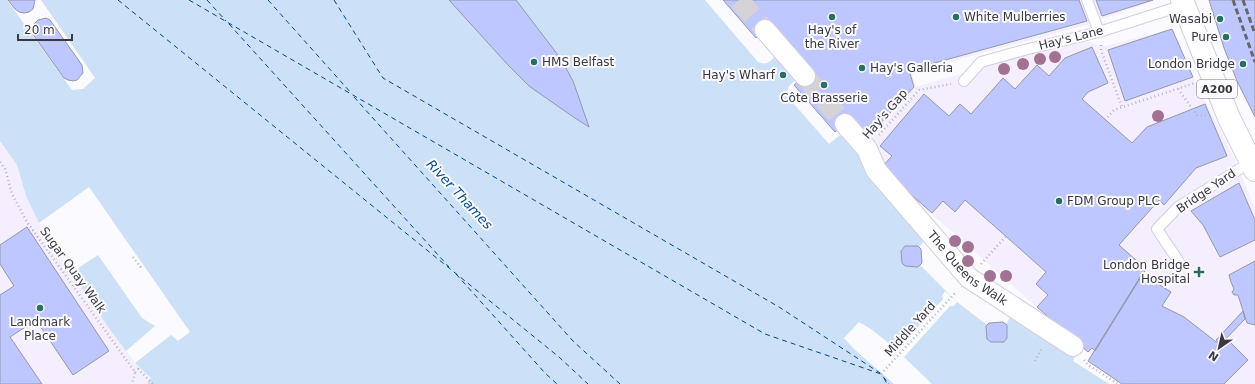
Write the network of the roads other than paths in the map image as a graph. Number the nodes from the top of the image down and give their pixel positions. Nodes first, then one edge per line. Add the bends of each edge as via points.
1 (1087, 0) edge
2 (1183, 3) edge
3 (765, 30) tunnel mouth
4 (1099, 32) junction
5 (805, 76) tunnel mouth
6 (964, 81) road end
7 (845, 124) tunnel mouth
8 (1253, 166) edge
9 (1179, 262) dead end
10 (1073, 346) road end

1 - 4 lane
2 - 4 lane, Hay's Lane
2 - 8 main road, A200 via 1229,118
3 - 5 street
4 - 6 lane, Hay's Lane via 981,62
7 - 10 street, The Queens Walk via 867,149 876,170 969,278
8 - 9 lane, Bridge Yard via 1178,207 1157,230

